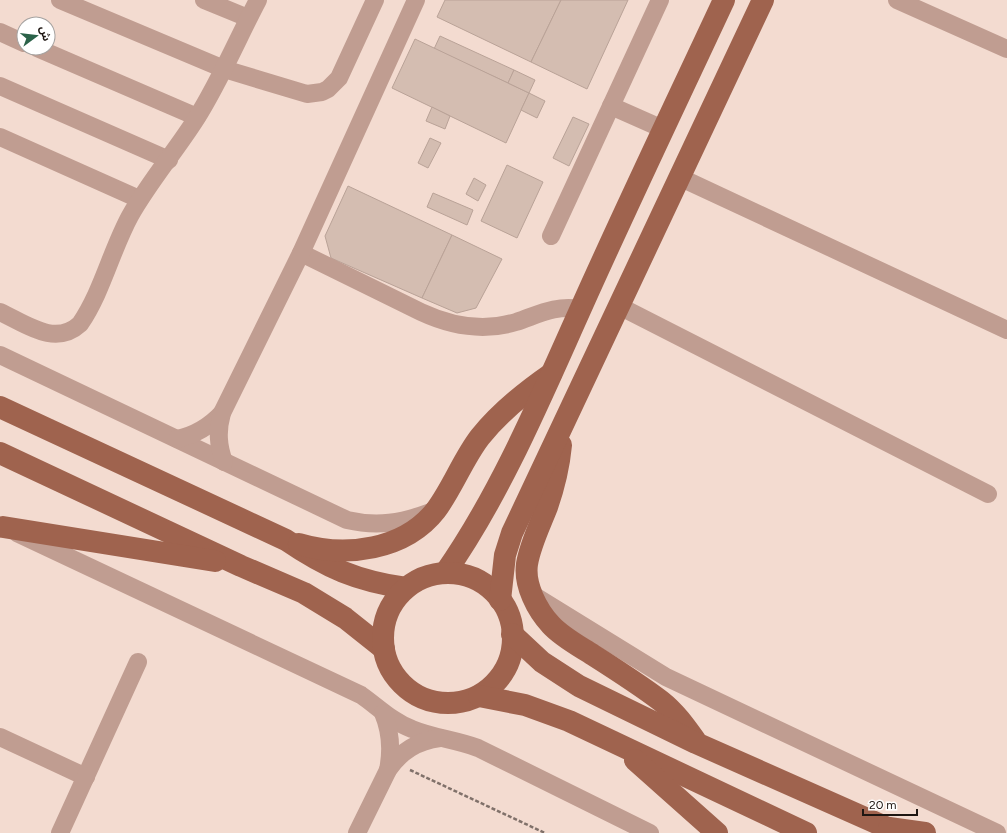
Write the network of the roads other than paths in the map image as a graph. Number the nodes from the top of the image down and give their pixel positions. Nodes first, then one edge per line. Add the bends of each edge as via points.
1 (60, 0) edge
2 (204, 0) edge
3 (258, 0) edge
4 (375, 0) edge
5 (416, 0) edge
6 (660, 0) edge
7 (724, 0) edge
8 (763, 0) edge
9 (897, 0) edge
10 (248, 18) junction
11 (0, 32) edge
12 (16, 39) edge
13 (1007, 49) edge
14 (56, 56) edge
15 (224, 69) junction
16 (0, 86) edge
17 (611, 106) junction
18 (197, 117) junction
19 (664, 129) junction
20 (0, 137) edge
21 (169, 160) junction
22 (679, 177) junction
23 (139, 199) junction
24 (551, 236) dead end
25 (302, 253) junction
26 (619, 306) junction
27 (581, 309) junction
28 (0, 312) edge
29 (1007, 330) edge
30 (0, 355) edge
31 (554, 373) junction
32 (0, 407) edge
33 (222, 414) junction
34 (564, 423) junction
35 (177, 439) junction
36 (0, 453) edge
37 (224, 462) junction
38 (988, 494) dead end
39 (435, 511) junction
40 (1, 526) edge
41 (286, 540) junction
42 (241, 566) junction
43 (445, 573) junction
44 (406, 588) junction
45 (533, 595) junction
46 (500, 600) junction
47 (512, 634) junction
48 (384, 649) junction
49 (138, 662) dead end
50 (479, 696) junction
51 (383, 712) junction
52 (0, 737) edge
53 (440, 738) junction
54 (616, 743) junction
55 (696, 743) junction
56 (391, 766) junction
57 (86, 777) junction
58 (894, 831) edge
59 (60, 833) edge
60 (358, 833) edge
61 (650, 833) edge
62 (717, 833) edge
63 (806, 833) edge
64 (925, 833) edge
65 (997, 833) edge

1 - 15 street
2 - 10 street
3 - 10 street
4 - 15 street via 339,78 322,92 300,93
5 - 25 street
6 - 17 street
7 - 19 main road
8 - 22 main road
9 - 13 street
10 - 15 street
11 - 12 street
14 - 18 street
15 - 18 street
16 - 21 street
17 - 19 street
17 - 24 street
18 - 21 street
19 - 27 main road
20 - 23 street
21 - 23 street
22 - 26 main road
22 - 29 street
23 - 28 street via 85,317 74,330 51,335
25 - 27 street via 426,315 457,326 496,326 549,309
25 - 33 street
26 - 34 main road
26 - 38 street
27 - 31 main road
30 - 35 street
31 - 39 main road via 514,402 480,437
31 - 43 main road via 477,524
32 - 41 main road
33 - 35 street via 206,428
33 - 37 street via 218,443
34 - 45 main road via 556,474 527,565 527,580
34 - 46 main road via 512,533 505,555
35 - 37 street
36 - 42 main road
37 - 39 street via 347,520 367,525 412,520
39 - 41 main road via 416,529 392,543 367,549 313,548
40 - 42 main road
40 - 51 street via 361,696
41 - 44 main road via 315,560 338,571 364,580
42 - 48 main road via 325,605
43 - 44 main road via 424,578
43 - 46 main road via 476,580
44 - 48 main road via 394,601 387,616 383,632
45 - 55 main road via 541,613 551,626 661,701 684,724
45 - 65 street via 666,677
46 - 47 main road
47 - 50 main road via 511,652 504,670 494,684
47 - 55 main road via 562,677
48 - 50 main road via 390,669 403,685 419,697 439,703 460,703
49 - 57 street
50 - 54 main road via 547,712
51 - 53 street via 411,729
51 - 56 street via 390,741
52 - 57 street
53 - 56 street via 410,747
53 - 61 street via 478,748
54 - 62 main road
54 - 63 main road
55 - 58 main road
56 - 60 street
57 - 59 street
58 - 64 main road

